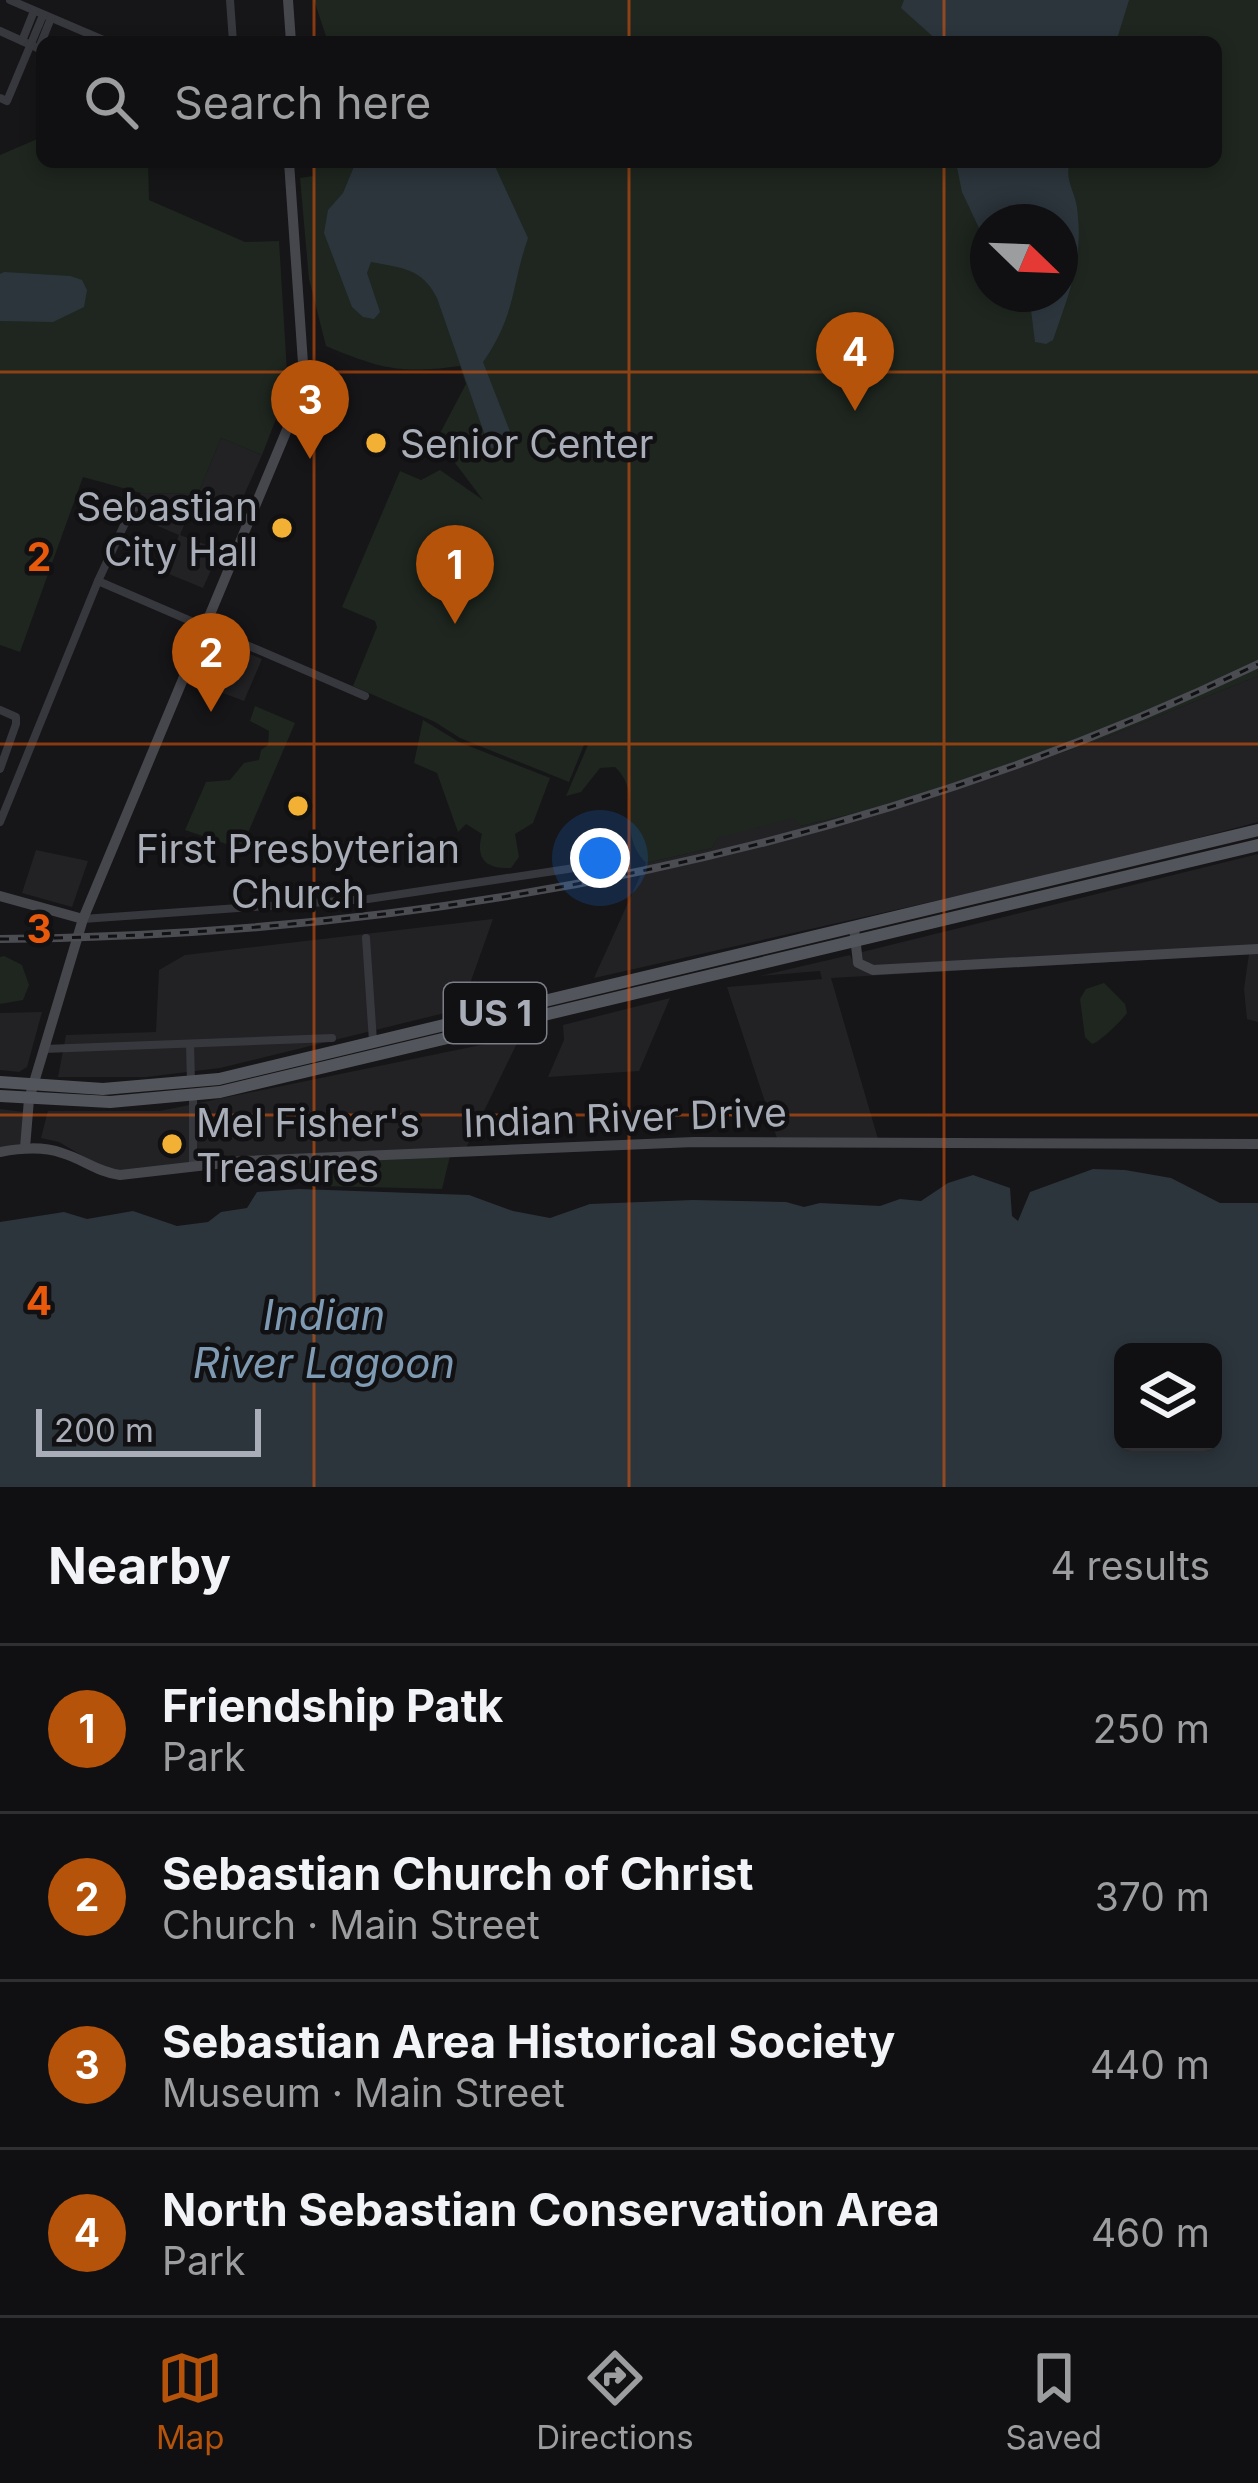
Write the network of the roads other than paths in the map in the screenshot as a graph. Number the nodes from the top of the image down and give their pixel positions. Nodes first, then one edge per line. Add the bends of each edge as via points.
1 (10, 0) edge
2 (230, 0) edge
3 (288, 0) edge
4 (43, 15) junction
5 (0, 32) edge
6 (36, 36) edge
7 (94, 36) edge
8 (232, 36) edge
9 (291, 36) edge
10 (33, 46) edge
11 (0, 98) edge
12 (289, 168) edge
13 (248, 524) junction
14 (98, 581) junction
15 (204, 628) junction
16 (365, 696) dead end
17 (0, 710) edge
18 (0, 769) edge
19 (0, 822) edge
20 (1258, 830) edge
21 (1258, 845) edge
22 (581, 867) dead end
23 (1022, 895) junction
24 (0, 896) edge
25 (83, 919) junction
26 (855, 934) junction
27 (366, 938) dead end
28 (1258, 949) edge
29 (332, 1038) dead end
30 (190, 1044) junction
31 (377, 1048) junction
32 (44, 1049) junction
33 (0, 1082) edge
34 (192, 1090) junction
35 (31, 1092) junction
36 (0, 1096) edge
37 (1258, 1144) edge
38 (25, 1148) junction
39 (0, 1151) edge
40 (193, 1165) junction

1 - 4 street
2 - 8 street
3 - 9 street
4 - 6 street
4 - 7 street
5 - 10 street
10 - 11 street via 7,101
12 - 13 street via 302,385
13 - 14 street via 201,504 178,513 132,508
13 - 15 street
14 - 15 street
14 - 19 street
15 - 16 street
15 - 25 street
17 - 18 street via 16,717 16,732
20 - 23 main road, US 1
21 - 23 main road, US 1
22 - 25 street via 368,899
23 - 26 main road, US 1
24 - 25 street
25 - 32 street
26 - 28 street via 858,963 873,970
26 - 31 main road, US 1
26 - 31 main road, US 1 via 400,1036
27 - 31 street
29 - 30 street
30 - 32 street
30 - 34 street
31 - 34 main road, US 1
31 - 34 main road, US 1 via 351,1061
32 - 35 street
33 - 35 main road, US 1
34 - 35 main road, US 1 via 110,1102
34 - 40 street
35 - 36 main road, US 1
35 - 38 street
37 - 40 street, Indian River Drive via 694,1142
38 - 39 street, Indian River Drive
38 - 40 street, Indian River Drive via 119,1175

